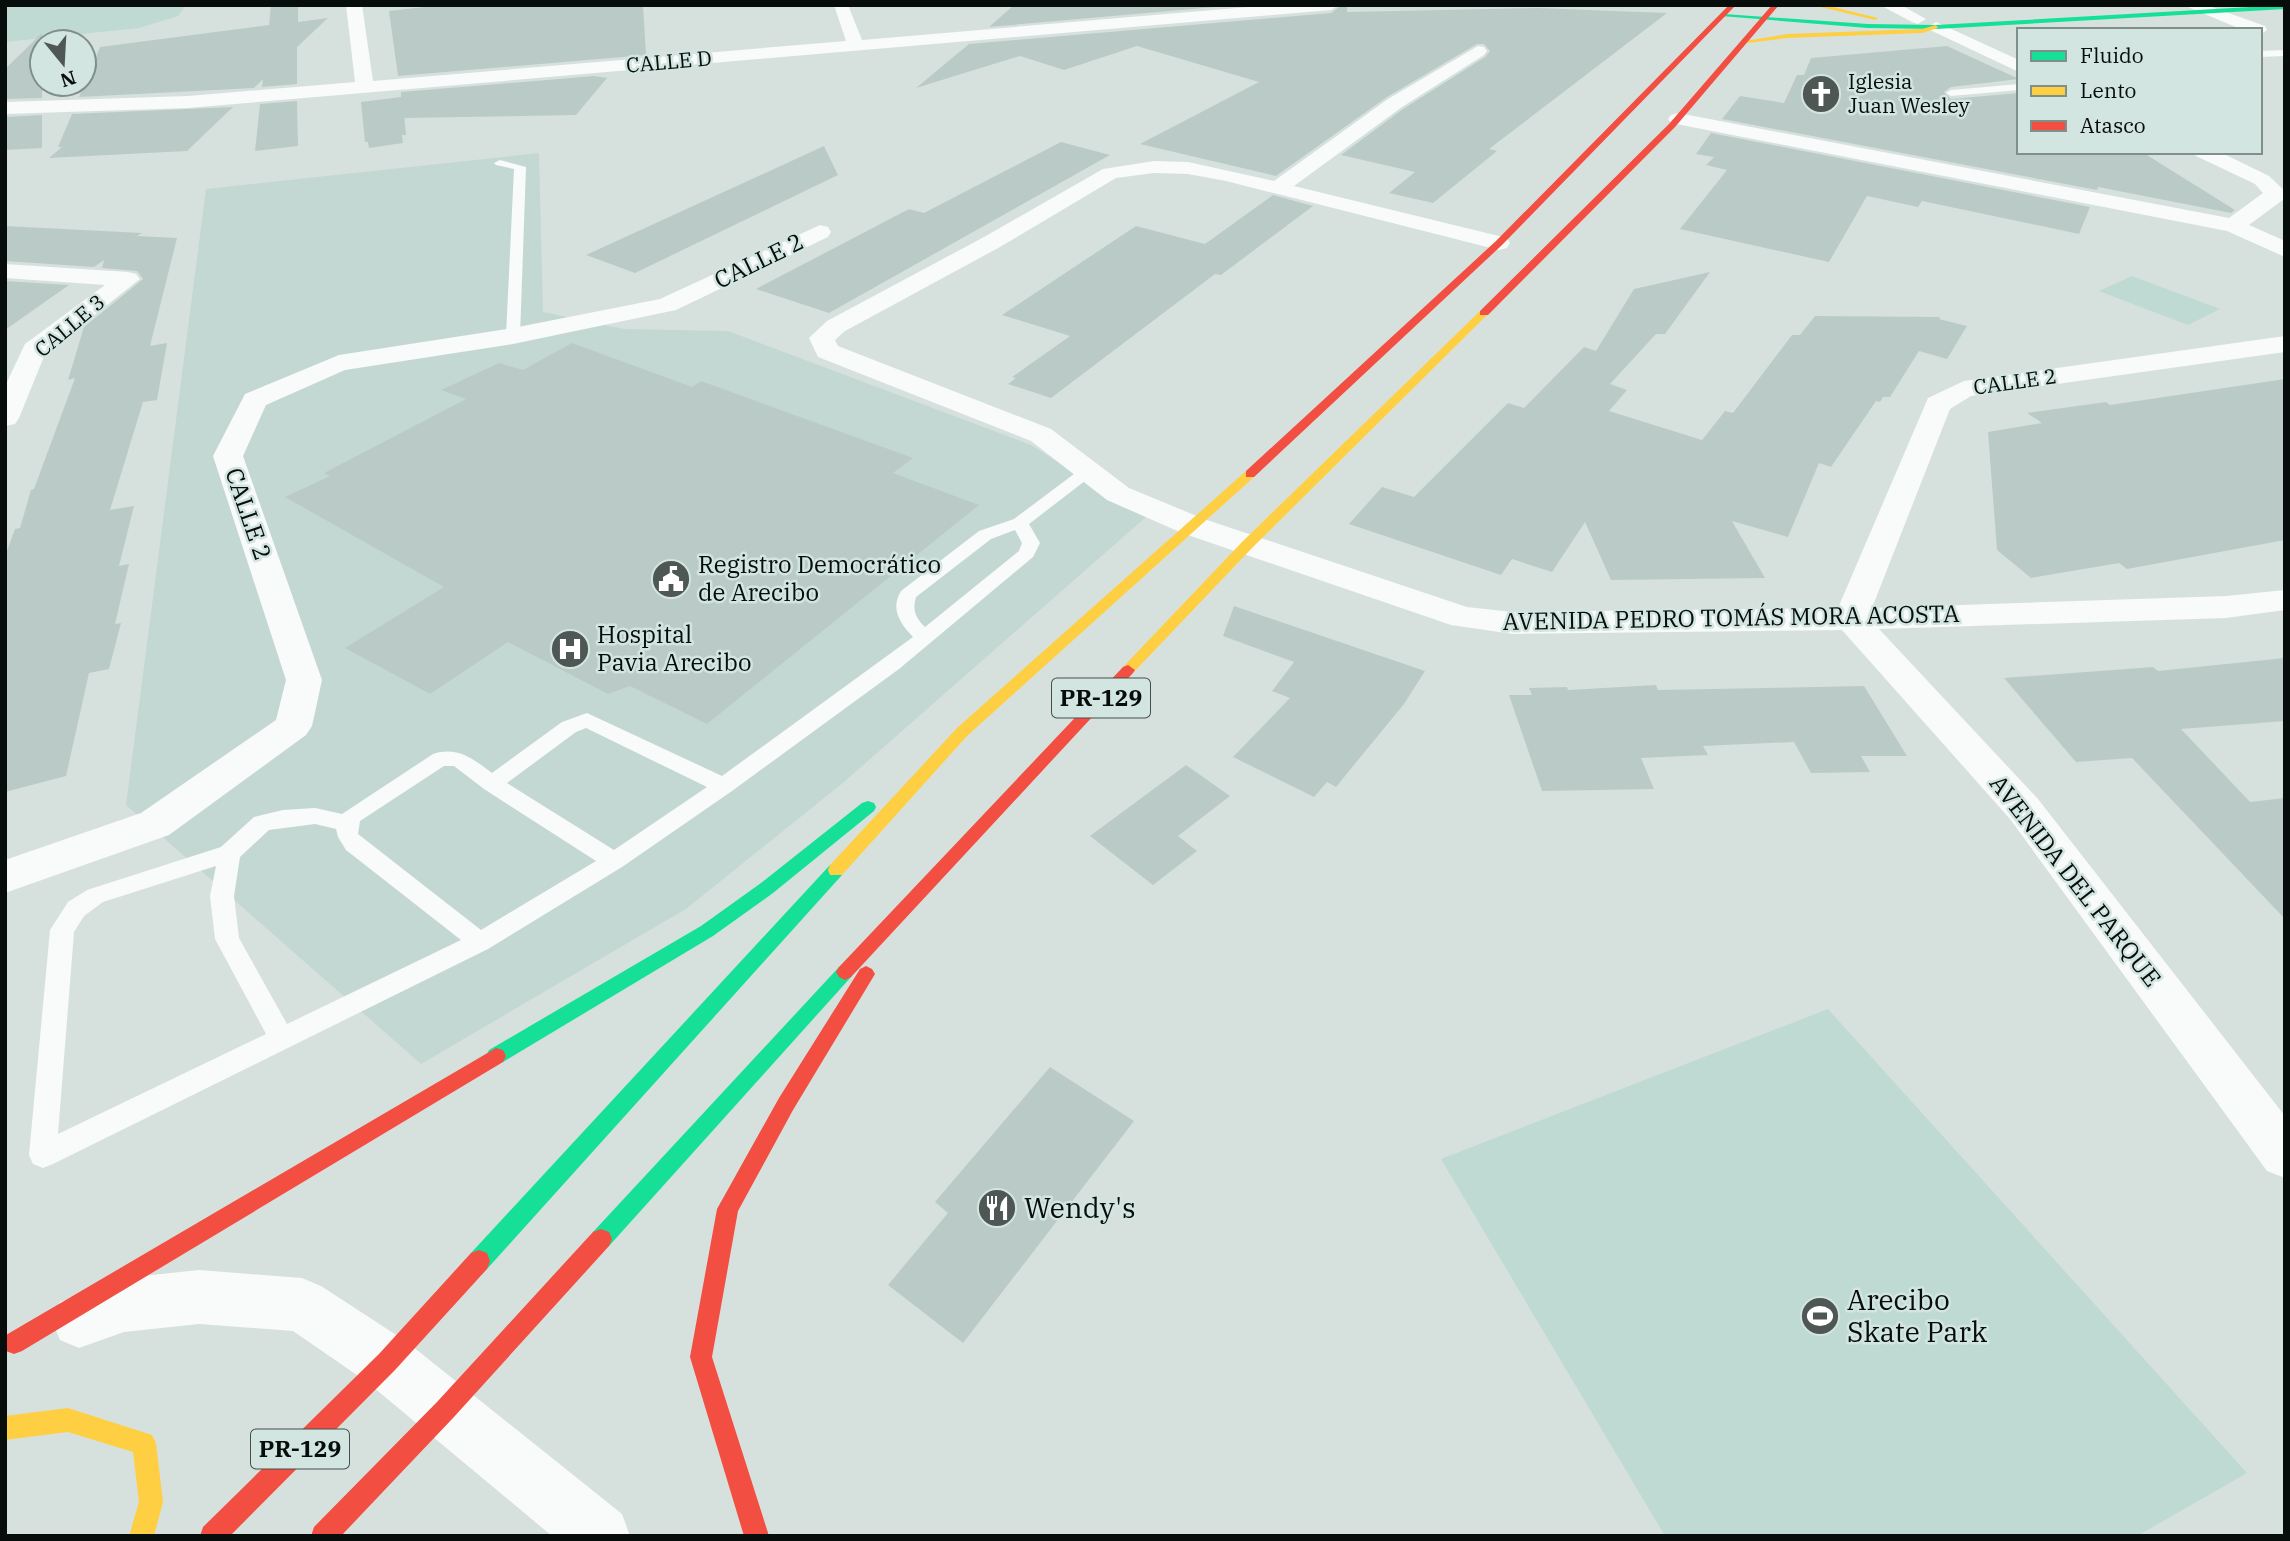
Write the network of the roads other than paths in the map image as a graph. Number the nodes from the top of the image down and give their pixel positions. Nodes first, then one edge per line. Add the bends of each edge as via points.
1 (354, 5) edge
2 (1331, 5) edge
3 (1815, 5) edge
4 (2158, 5) edge
5 (2191, 5) edge
6 (841, 6) edge
7 (2285, 7) edge
8 (1729, 10) edge
9 (1886, 12) edge
10 (2210, 12) junction
11 (1772, 13) edge
12 (1918, 19) joint
13 (954, 22) dead end
14 (1936, 27) junction
15 (2254, 28) edge
16 (2262, 31) edge
17 (932, 39) junction
18 (2285, 39) edge
19 (1748, 41) junction
20 (856, 45) junction
21 (1478, 51) dead end
22 (2285, 53) edge
23 (2262, 54) edge
24 (2017, 66) edge
25 (2017, 87) edge
26 (365, 88) junction
27 (1951, 93) dead end
28 (5, 108) edge
29 (1678, 119) junction
30 (2207, 154) edge
31 (500, 163) dead end
32 (1279, 187) junction
33 (2233, 226) junction
34 (820, 232) dead end
35 (1499, 243) junction
36 (2285, 250) edge
37 (5, 271) edge
38 (513, 336) junction
39 (2285, 344) edge
40 (5, 418) edge
41 (1088, 471) junction
42 (1020, 523) junction
43 (1193, 526) junction
44 (1247, 545) junction
45 (2285, 600) edge
46 (1850, 620) junction
47 (925, 637) junction
48 (962, 732) junction
49 (492, 784) junction
50 (724, 786) junction
51 (348, 823) junction
52 (229, 853) junction
53 (614, 861) junction
54 (5, 877) edge
55 (911, 899) junction
56 (480, 942) junction
57 (283, 1040) junction
58 (2285, 1155) edge
59 (10, 1345) edge
60 (387, 1362) junction
61 (445, 1410) junction
62 (5, 1427) edge
63 (141, 1536) edge
64 (212, 1536) edge
65 (323, 1536) edge
66 (600, 1536) edge
67 (757, 1536) edge

1 - 26 street
2 - 17 street, CALLE D
3 - 9 main road
4 - 12 main road
5 - 10 street
6 - 20 street
7 - 10 main road
8 - 11 main road
8 - 35 main road, PR-129
9 - 11 main road
9 - 12 street
10 - 14 main road
10 - 15 street
11 - 14 main road
11 - 19 main road, PR-129
13 - 17 street
14 - 19 main road
14 - 24 street
16 - 18 street
17 - 20 street, CALLE D
19 - 29 main road, PR-129
20 - 26 street, CALLE D
21 - 32 street via 1395,103
22 - 23 lane
25 - 27 lane
26 - 28 street, CALLE D via 188,102
29 - 33 street
29 - 44 main road, PR-129
30 - 33 street via 2262,180 2276,194
31 - 38 lane via 520,167
32 - 35 street
32 - 41 street, AVENIDA PEDRO TOMÁS MORA ACOSTA via 1188,168 1110,173 822,338 827,351 1041,435
33 - 36 street
34 - 38 street, CALLE 2 via 667,305
35 - 43 main road, PR-129
37 - 40 street, CALLE 3 via 128,279 34,350
38 - 54 street, CALLE 2 via 340,363 255,400 228,456 304,680 293,726 155,824
39 - 46 street, CALLE 2 via 1964,389 1938,404
41 - 42 lane
41 - 43 street, AVENIDA PEDRO TOMÁS MORA ACOSTA via 1118,494
42 - 47 lane via 1031,543 1027,553
42 - 47 lane via 985,536 907,595 906,618
43 - 44 street, AVENIDA PEDRO TOMÁS MORA ACOSTA
43 - 48 main road, PR-129
44 - 46 street, AVENIDA PEDRO TOMÁS MORA ACOSTA via 1462,617 1513,623
44 - 55 main road, PR-129
45 - 46 street, AVENIDA PEDRO TOMÁS MORA ACOSTA via 2226,607
46 - 58 street, AVENIDA DEL PARQUE via 2024,809
47 - 50 lane
48 - 59 main road via 707,931
48 - 60 main road, PR-129
49 - 50 lane via 569,727 587,720
49 - 51 lane via 458,759 440,760 352,816
49 - 53 lane
50 - 53 lane
51 - 52 lane via 315,816 262,823
51 - 56 lane via 347,838
52 - 57 lane via 222,897 227,939
52 - 57 lane via 95,897 76,909 62,930 43,1155
53 - 56 lane
55 - 61 main road, PR-129
55 - 67 main road via 728,1209 701,1357
56 - 57 lane
59 - 60 street via 124,1305 199,1297 302,1305
60 - 61 street
60 - 64 main road, PR-129
61 - 65 main road, PR-129
61 - 66 street
62 - 63 main road via 68,1420 145,1443 151,1502

